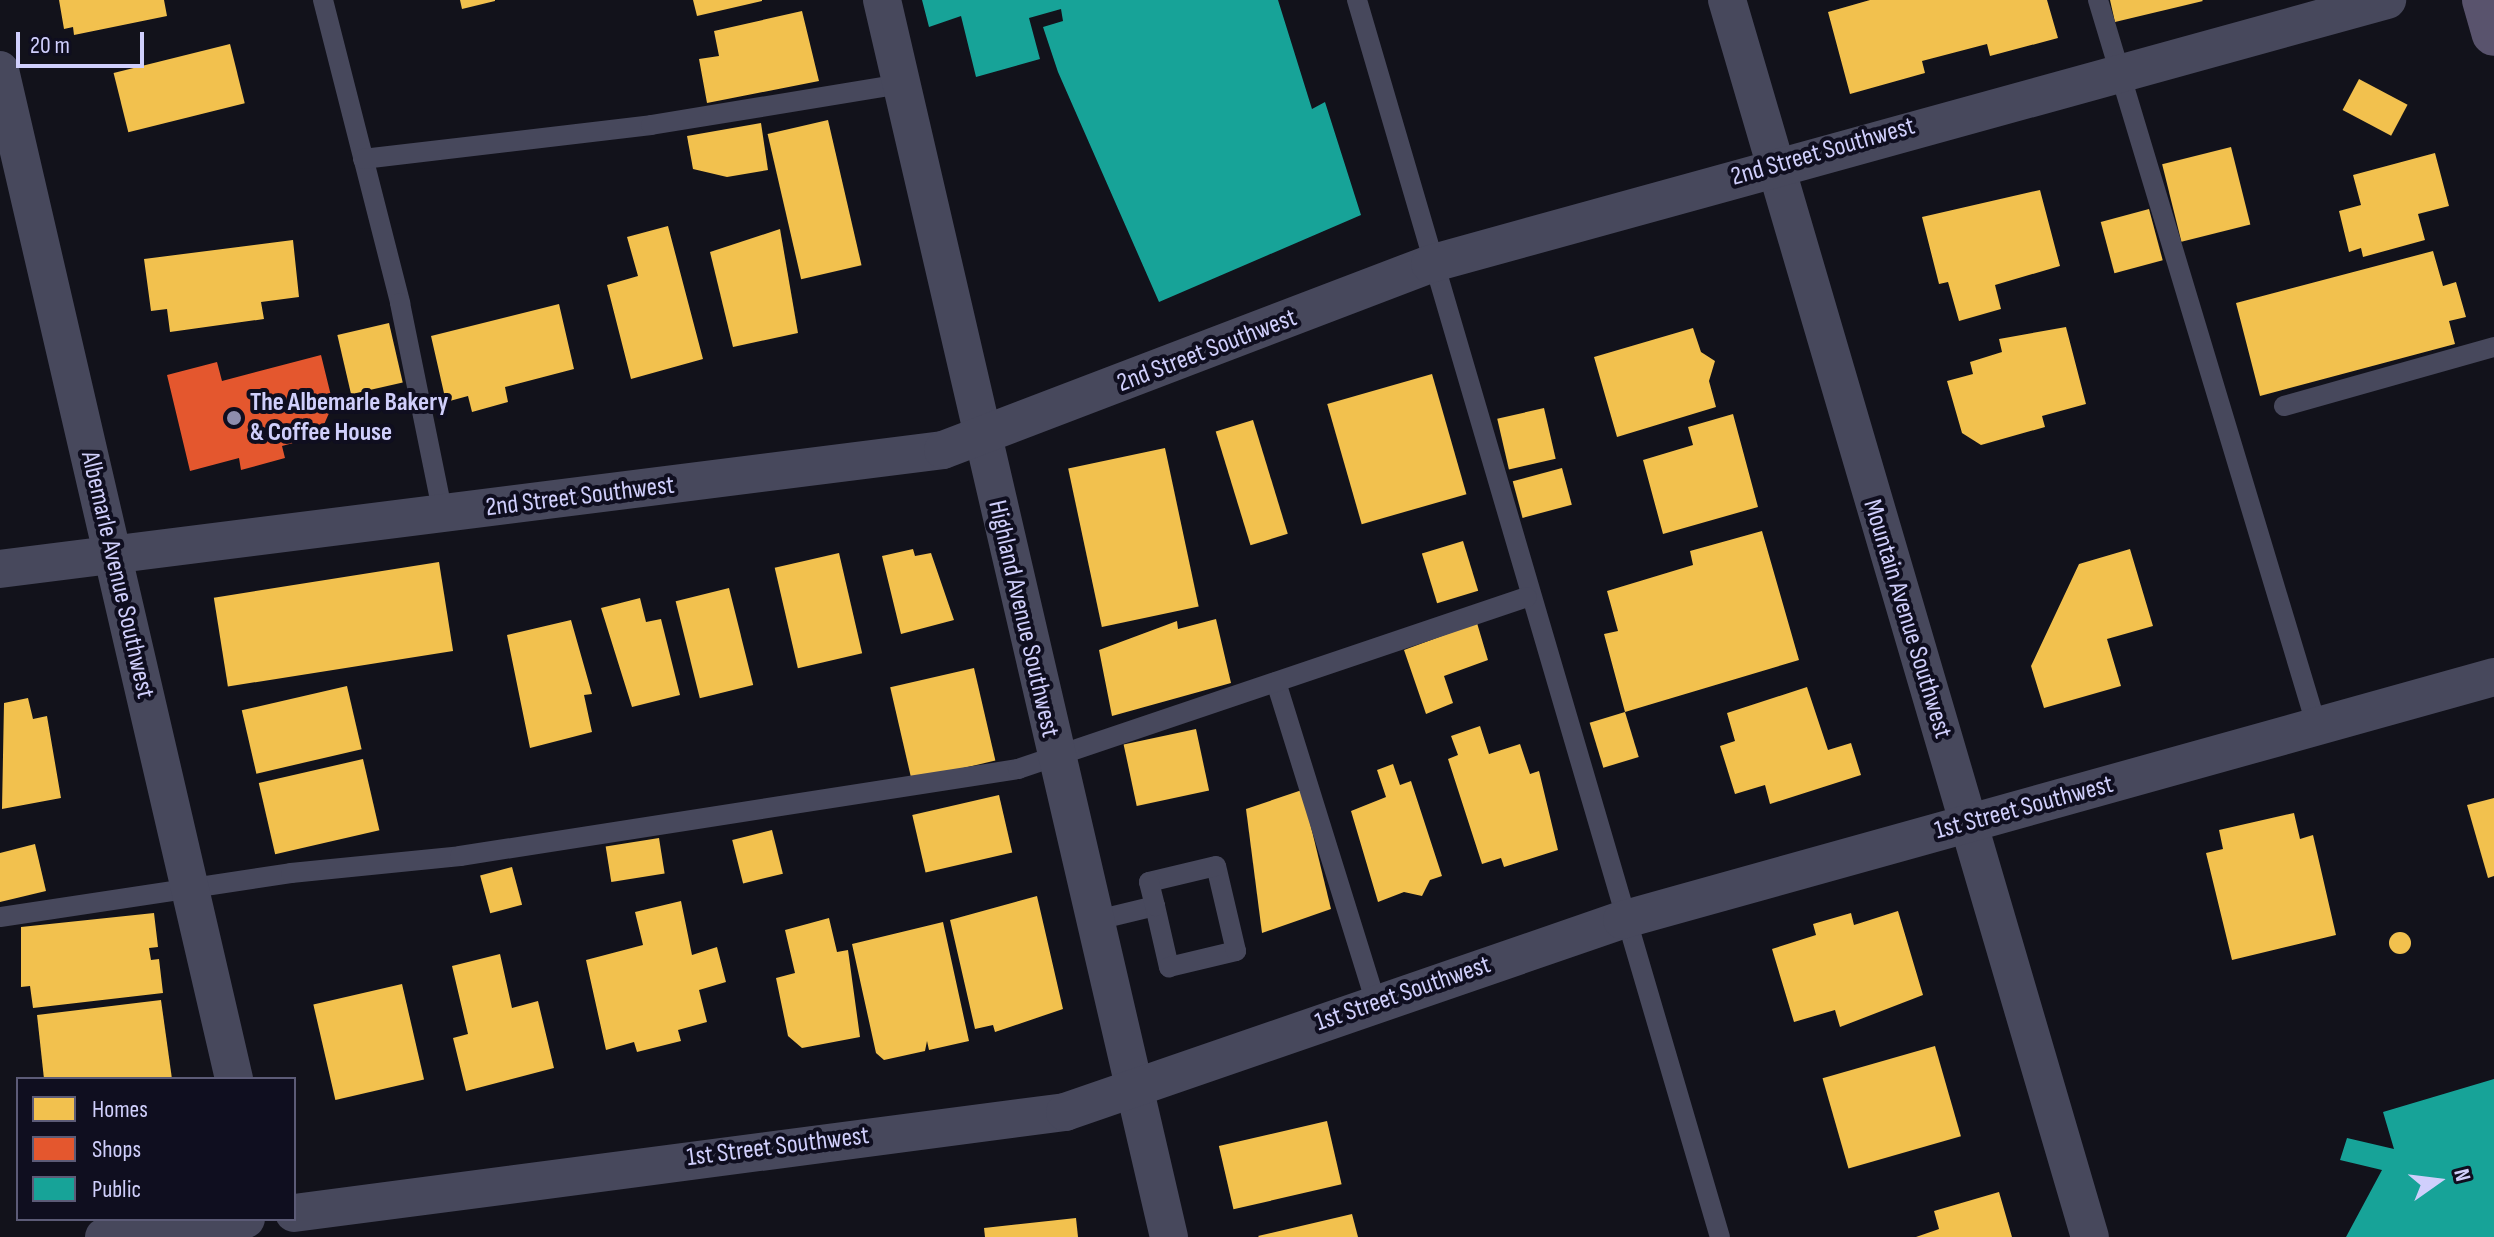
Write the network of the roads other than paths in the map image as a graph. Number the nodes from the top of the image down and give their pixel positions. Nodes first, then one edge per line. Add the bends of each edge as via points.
1 (323, 0) edge
2 (882, 0) edge
3 (1357, 0) edge
4 (1727, 0) edge
5 (2098, 0) edge
6 (2387, 0) edge
7 (2484, 0) edge
8 (2494, 34) edge
9 (0, 70) edge
10 (2119, 74) junction
11 (902, 84) junction
12 (7, 135) edge
13 (363, 159) junction
14 (1775, 164) junction
15 (1430, 264) junction
16 (2494, 347) edge
17 (2284, 406) dead end
18 (983, 437) junction
19 (443, 515) junction
20 (113, 555) junction
21 (0, 569) edge
22 (1527, 597) junction
23 (2494, 677) edge
24 (1276, 682) junction
25 (2317, 727) junction
26 (1054, 759) junction
27 (1968, 823) junction
28 (189, 888) junction
29 (1155, 906) junction
30 (0, 917) edge
31 (1622, 920) junction
32 (1093, 921) junction
33 (1376, 1003) junction
34 (234, 1077) edge
35 (1133, 1090) junction
36 (296, 1213) edge
37 (230, 1221) edge
38 (104, 1237) edge
39 (1169, 1237) edge
40 (1720, 1237) edge
41 (2090, 1237) edge

1 - 13 lane
2 - 11 street, Highland Avenue Southwest
3 - 15 lane
4 - 14 street, Mountain Avenue Southwest
5 - 10 lane
6 - 10 street, 2nd Street Southwest
7 - 8 main road
9 - 12 street, Albemarle Avenue Southwest
10 - 14 street, 2nd Street Southwest
10 - 25 lane
11 - 13 lane via 651,125
11 - 18 street, Highland Avenue Southwest
12 - 20 street, Albemarle Avenue Southwest
13 - 19 lane
14 - 15 street, 2nd Street Southwest
14 - 27 street, Mountain Avenue Southwest
15 - 18 street, 2nd Street Southwest
15 - 22 lane
16 - 17 lane
18 - 19 street, 2nd Street Southwest via 943,450
18 - 26 street, Highland Avenue Southwest
19 - 20 street, 2nd Street Southwest
20 - 21 street, 2nd Street Southwest
20 - 28 street, Albemarle Avenue Southwest
22 - 24 lane
22 - 31 lane
23 - 25 street, 1st Street Southwest
24 - 26 lane
24 - 33 lane
25 - 27 street, 1st Street Southwest
26 - 28 lane via 934,786
26 - 32 street, Highland Avenue Southwest
27 - 31 street, 1st Street Southwest
27 - 41 street, Mountain Avenue Southwest
28 - 30 lane
28 - 34 street, Albemarle Avenue Southwest
29 - 29 lane via 1169,967 1236,951 1216,866 1149,882
29 - 32 lane
31 - 33 street, 1st Street Southwest
31 - 40 lane
32 - 35 street, Highland Avenue Southwest
33 - 35 street, 1st Street Southwest
35 - 36 street, 1st Street Southwest via 1065,1112
35 - 39 street, Highland Avenue Southwest
37 - 38 street

